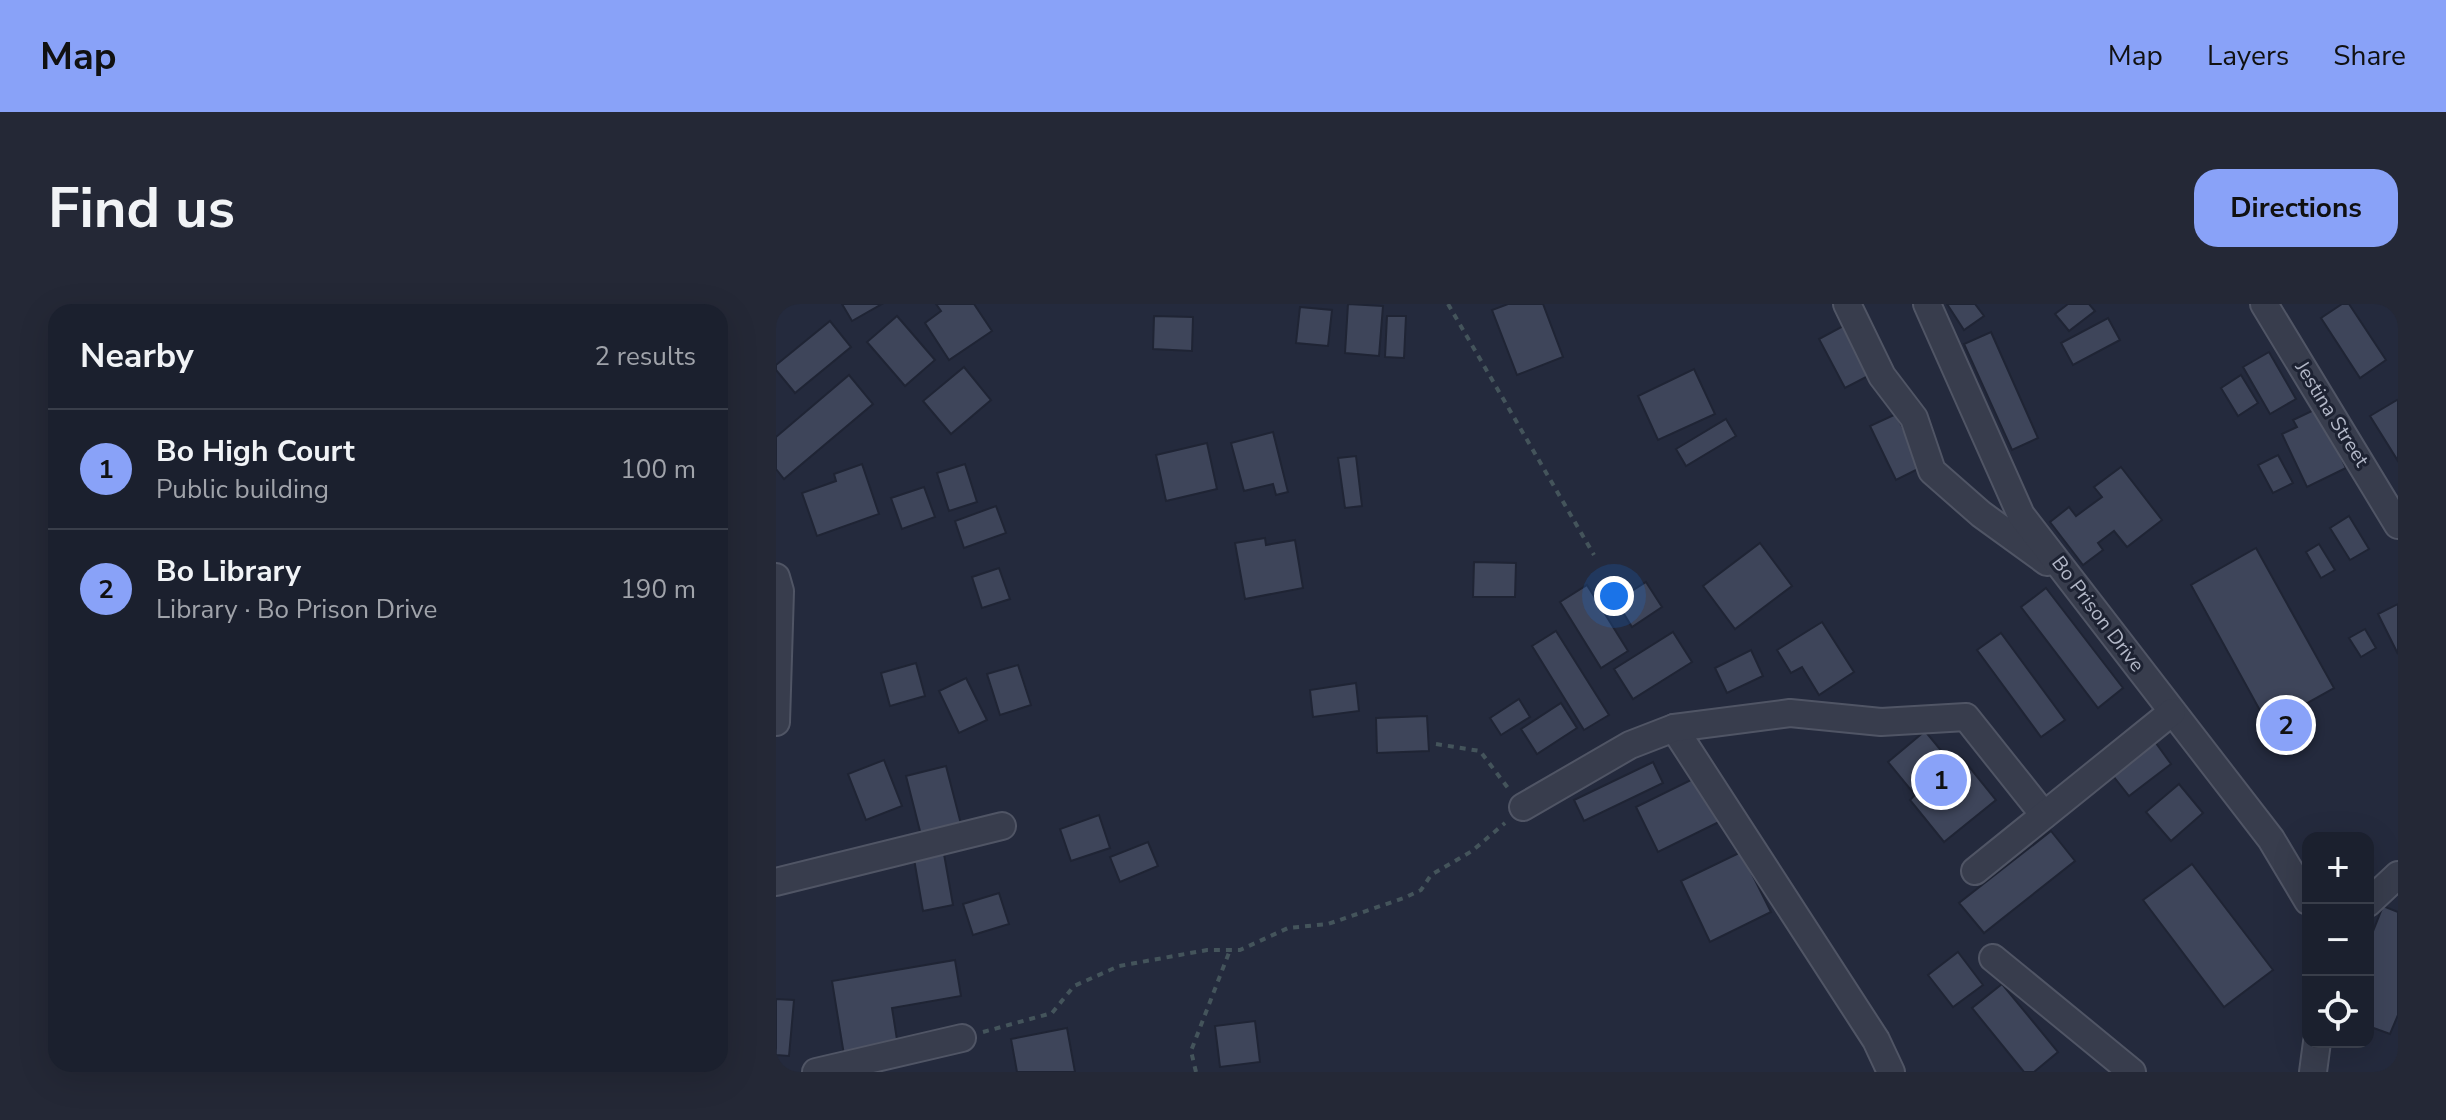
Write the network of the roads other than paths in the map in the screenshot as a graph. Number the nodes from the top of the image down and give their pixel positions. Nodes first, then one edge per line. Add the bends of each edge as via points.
1 (1847, 304) edge
2 (1927, 304) edge
3 (2264, 304) edge
4 (2398, 525) edge
5 (776, 577) edge
6 (2072, 580) junction
7 (2172, 712) junction
8 (776, 722) edge
9 (1674, 728) junction
10 (1523, 807) road end
11 (2044, 815) junction
12 (1002, 826) dead end
13 (1975, 871) dead end
14 (2398, 875) edge
15 (776, 882) edge
16 (2302, 891) edge
17 (2374, 897) edge
18 (1993, 958) dead end
19 (962, 1038) road end
20 (2316, 1048) edge
21 (816, 1072) edge
22 (1891, 1072) edge
23 (2132, 1072) edge
24 (2313, 1072) edge

1 - 6 street via 1882,376 1914,418 1932,471
2 - 6 street, Bo Prison Drive via 2021,515
3 - 4 street, Jestina Street
5 - 8 street
6 - 7 street, Bo Prison Drive
7 - 11 street
7 - 16 street, Bo Prison Drive via 2271,839
9 - 10 street via 1630,745
9 - 11 street via 1790,713 1881,722 1966,717
9 - 22 street via 1876,1040
11 - 13 street
12 - 15 street
14 - 17 street
18 - 23 street
19 - 21 street
20 - 24 street

